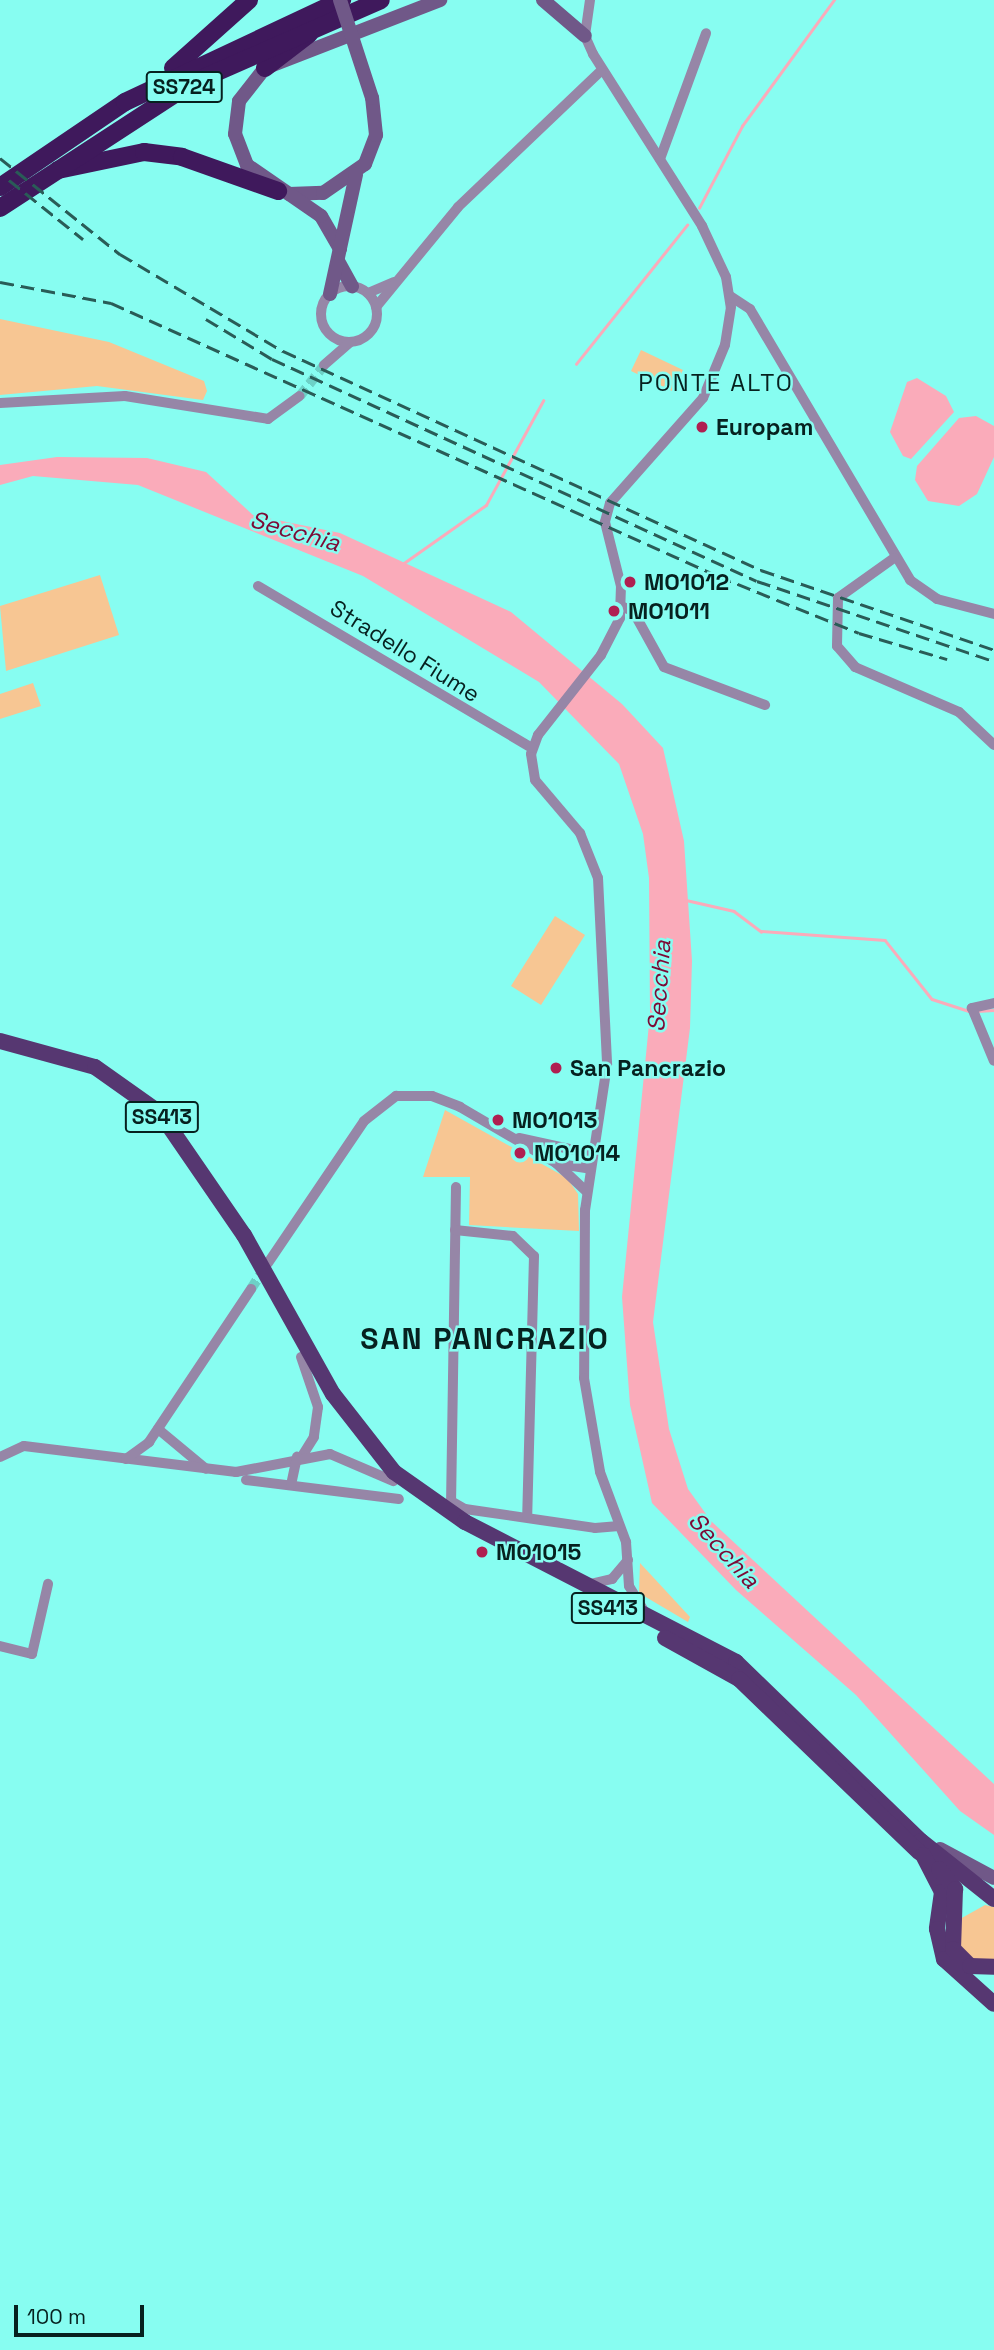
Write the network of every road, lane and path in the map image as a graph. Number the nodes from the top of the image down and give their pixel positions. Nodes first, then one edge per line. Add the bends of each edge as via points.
1 (248, 0) edge
2 (341, 0) edge
3 (381, 0) edge
4 (440, 0) edge
5 (542, 0) edge
6 (590, 0) edge
7 (329, 18) junction
8 (706, 33) dead end
9 (585, 36) junction
10 (265, 68) junction
11 (601, 71) junction
12 (125, 102) junction
13 (660, 159) junction
14 (47, 172) junction
15 (356, 175) junction
16 (0, 187) edge
17 (278, 191) junction
18 (0, 208) edge
19 (339, 255) junction
20 (398, 281) junction
21 (352, 286) junction
22 (368, 293) junction
23 (330, 294) junction
24 (730, 296) junction
25 (376, 307) junction
26 (330, 335) junction
27 (350, 342) junction
28 (300, 396) tunnel mouth
29 (0, 402) edge
30 (894, 558) junction
31 (258, 586) dead end
32 (623, 607) junction
33 (994, 614) edge
34 (765, 705) dead end
35 (994, 745) edge
36 (532, 748) junction
37 (994, 1003) edge
38 (1, 1041) edge
39 (994, 1060) edge
40 (512, 1136) junction
41 (593, 1154) junction
42 (556, 1163) junction
43 (591, 1169) junction
44 (456, 1187) dead end
45 (587, 1192) junction
46 (221, 1203) junction
47 (455, 1230) junction
48 (268, 1263) tunnel mouth
49 (251, 1289) tunnel mouth
50 (301, 1357) junction
51 (158, 1429) junction
52 (0, 1457) edge
53 (299, 1457) junction
54 (119, 1460) junction
55 (211, 1471) junction
56 (246, 1480) dead end
57 (393, 1481) junction
58 (291, 1485) junction
59 (398, 1499) dead end
60 (527, 1517) junction
61 (619, 1526) junction
62 (628, 1559) junction
63 (48, 1584) dead end
64 (584, 1584) junction
65 (646, 1616) junction
66 (0, 1646) edge
67 (910, 1827) junction
68 (923, 1856) junction
69 (994, 1878) edge
70 (994, 1899) edge
71 (951, 1925) junction
72 (970, 1966) junction
73 (994, 1967) edge
74 (994, 1985) edge
75 (994, 2004) edge

1 - 12 highway
2 - 12 highway, SS724
2 - 15 street, bridge via 372,98 376,135
3 - 7 highway, SS724
4 - 10 street
5 - 9 street
6 - 9 street
7 - 10 highway
7 - 14 highway, SS724 via 192,83
8 - 13 street
9 - 11 street
10 - 17 street via 239,100 235,134 247,165
11 - 13 street
11 - 20 street via 458,207
12 - 16 highway, SS724
13 - 24 street via 702,226
14 - 17 highway via 144,152 182,157
14 - 18 highway, SS724
15 - 17 street via 323,193
15 - 19 street
17 - 19 street via 328,222
19 - 21 street
19 - 23 street
20 - 22 street
20 - 25 street
21 - 22 street
21 - 23 street
22 - 25 street
23 - 26 street via 322,310
24 - 30 street via 750,309
24 - 32 street via 725,345 703,398 606,513
25 - 27 street via 372,331
26 - 27 street
26 - 27 street via 327,362
28 - 29 street via 268,419 112,396
30 - 33 street via 931,596
30 - 35 street via 838,598 837,646 855,667 959,712
31 - 36 street, Stradello Fiume
32 - 34 street via 633,611 664,667
32 - 36 street via 601,655 543,727
36 - 41 street via 535,780 580,833 597,878 607,1065
37 - 39 street via 972,1008
38 - 46 main road, SS413 via 76,1059 133,1091 181,1140
40 - 41 street
40 - 42 street
40 - 48 street via 432,1096 387,1100 364,1121
41 - 43 street
42 - 43 street
42 - 45 street
43 - 45 street
44 - 47 street
45 - 61 street via 582,1286 587,1414
46 - 50 main road, SS413
46 - 64 main road, SS413 via 333,1394 394,1472 455,1516
47 - 60 street via 513,1236 534,1255
47 - 60 street via 450,1496 459,1507
49 - 51 street
50 - 53 street via 318,1407 314,1437
50 - 57 main road, SS413 via 339,1416
51 - 54 street via 138,1455
51 - 55 street
52 - 54 street via 23,1446
53 - 55 street via 257,1469
53 - 57 street via 347,1457
53 - 58 street
54 - 55 street
56 - 58 street
57 - 68 main road, SS413 via 460,1531 739,1679
58 - 59 street
60 - 61 street
61 - 62 street
62 - 64 street via 611,1579
62 - 65 street via 629,1586
63 - 66 street via 32,1654
64 - 65 main road, SS413
65 - 67 main road, SS413 via 736,1662
67 - 69 street
67 - 70 main road, SS413 via 955,1872
68 - 71 main road, SS413 via 955,1889
68 - 75 main road, SS413 via 942,1892 937,1929 944,1959
70 - 71 main road, SS413 via 963,1906
71 - 72 main road, SS413 via 953,1949
72 - 73 main road
72 - 74 main road, SS413

